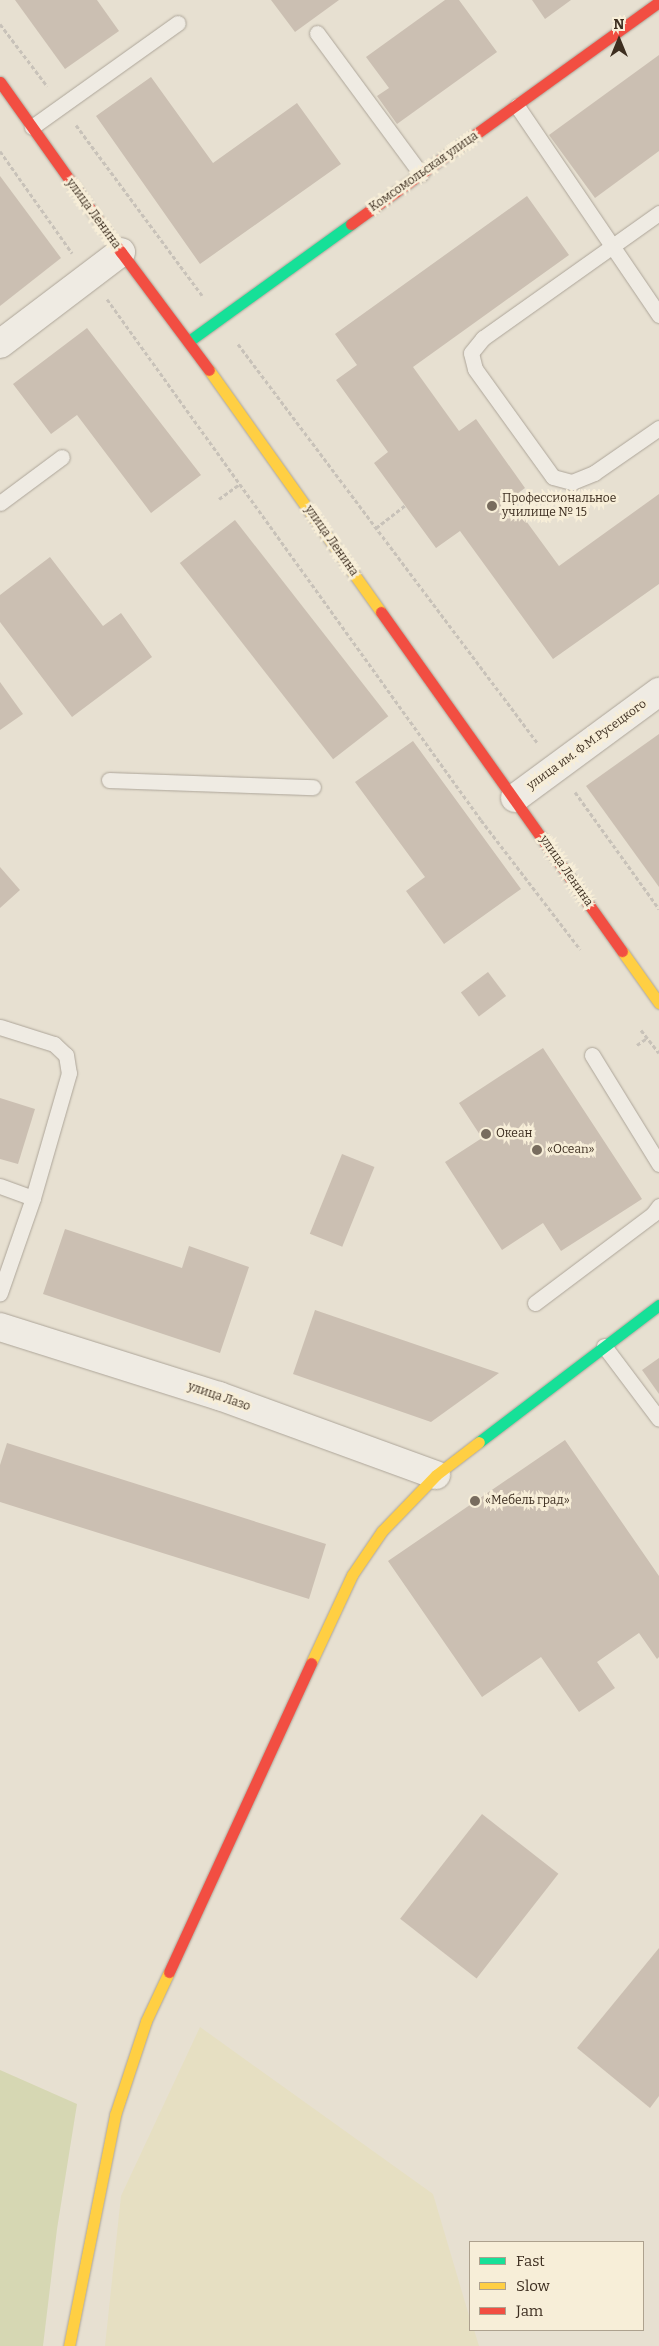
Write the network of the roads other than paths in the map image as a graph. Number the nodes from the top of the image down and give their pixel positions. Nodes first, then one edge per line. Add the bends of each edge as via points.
1 (659, 2) edge
2 (178, 23) dead end
3 (317, 33) dead end
4 (0, 82) edge
5 (517, 106) junction
6 (32, 127) junction
7 (421, 174) junction
8 (659, 213) edge
9 (610, 246) junction
10 (121, 252) junction
11 (659, 314) edge
12 (189, 341) junction
13 (0, 344) edge
14 (659, 428) edge
15 (62, 457) dead end
16 (0, 503) edge
17 (659, 692) edge
18 (109, 780) dead end
19 (313, 786) dead end
20 (515, 798) junction
21 (659, 1003) edge
22 (0, 1027) edge
23 (592, 1055) dead end
24 (659, 1164) edge
25 (0, 1186) edge
26 (33, 1198) junction
27 (659, 1206) edge
28 (0, 1292) edge
29 (535, 1302) dead end
30 (659, 1305) edge
31 (0, 1327) edge
32 (604, 1346) junction
33 (659, 1419) edge
34 (436, 1475) junction
35 (69, 2346) edge

1 - 5 street, Комсомольская улица
2 - 6 lane
3 - 7 lane
4 - 6 street, улица Ленина
5 - 7 street, Комсомольская улица
5 - 9 lane
6 - 10 street, улица Ленина
7 - 12 street, Комсомольская улица
8 - 9 lane
9 - 11 lane
9 - 14 lane via 483,338 471,353 475,369 553,477 572,482 594,473
10 - 12 street, улица Ленина
10 - 13 street
12 - 20 street, улица Ленина
15 - 16 lane
17 - 20 street, улица им. Ф.М.Русецкого
18 - 19 lane
20 - 21 street, улица Ленина
22 - 26 lane via 54,1044 66,1055 69,1073
23 - 24 lane
25 - 26 lane
26 - 28 lane
27 - 29 lane via 653,1214
30 - 32 street
31 - 34 street, улица Лазо via 219,1396
32 - 33 lane
32 - 34 street
34 - 35 street via 382,1531 352,1576 146,2021 115,2115

